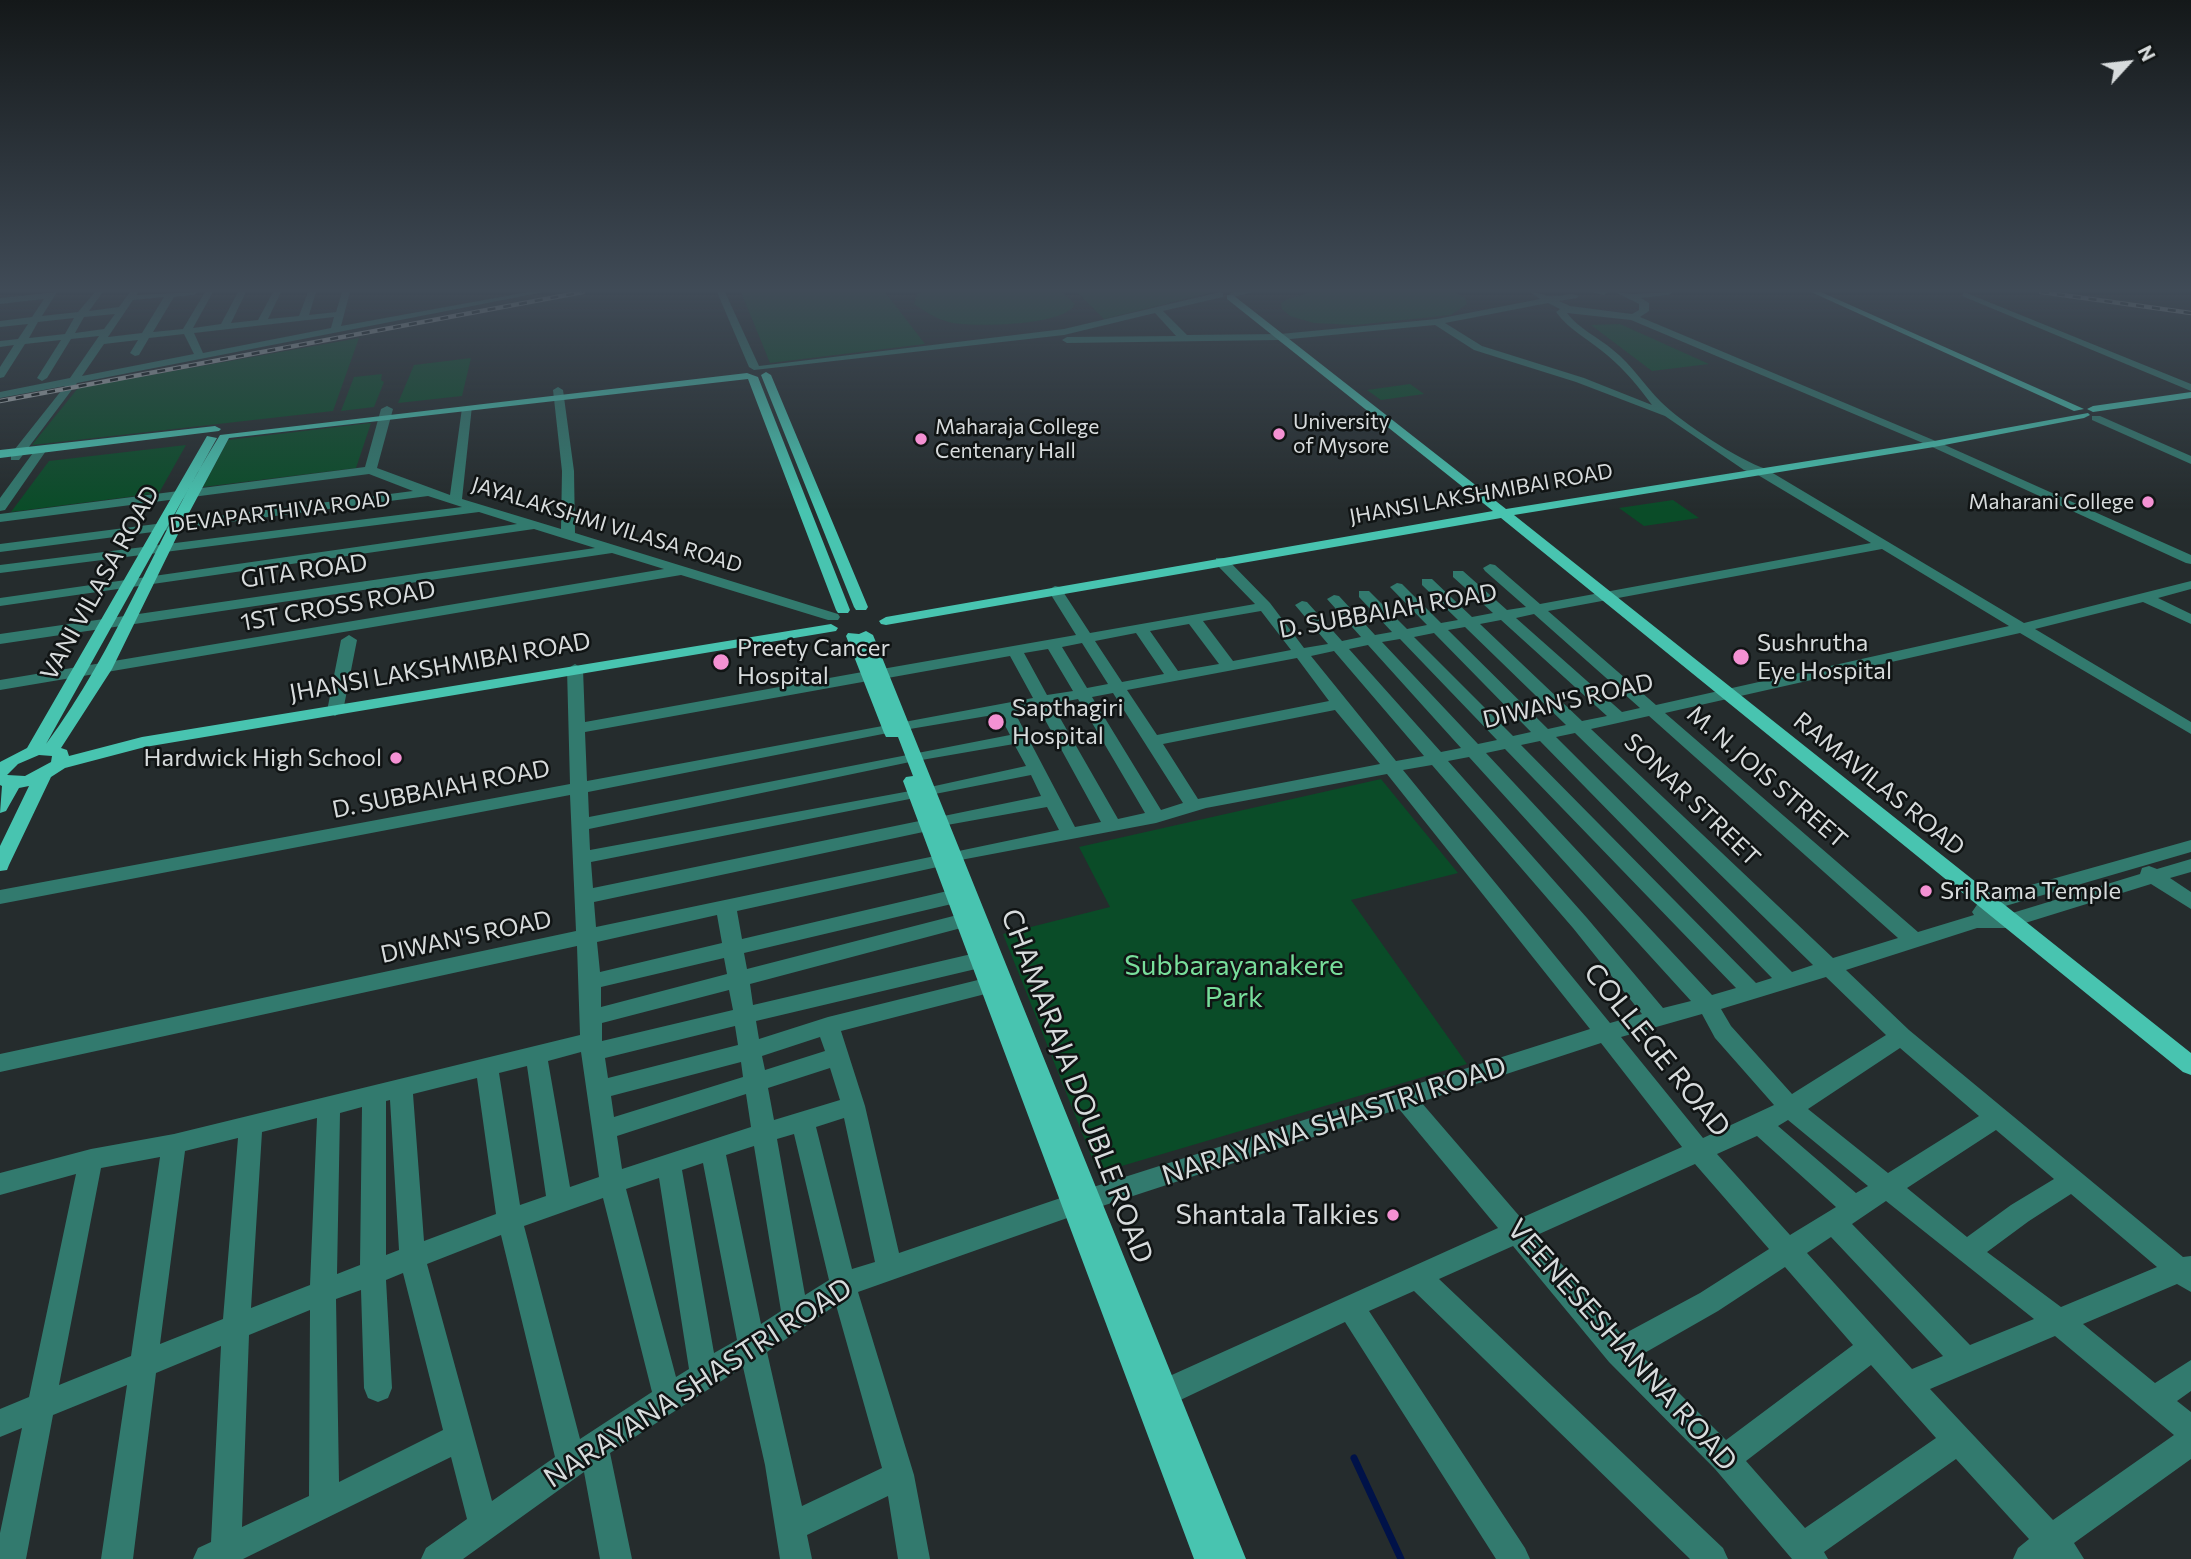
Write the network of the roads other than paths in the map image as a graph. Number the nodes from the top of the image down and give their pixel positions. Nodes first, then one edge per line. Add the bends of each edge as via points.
1 (50, 365) edge
2 (83, 365) edge
3 (150, 365) edge
4 (754, 365) edge
5 (813, 365) edge
6 (827, 365) edge
7 (1315, 365) edge
8 (1531, 365) edge
9 (1622, 365) edge
10 (1747, 365) edge
11 (1980, 365) edge
12 (1983, 365) edge
13 (2135, 365) edge
14 (757, 372) junction
15 (42, 377) junction
16 (74, 378) junction
17 (0, 384) edge
18 (2191, 388) edge
19 (558, 394) junction
20 (0, 395) edge
21 (2191, 397) edge
22 (468, 408) junction
23 (2090, 413) junction
24 (386, 414) junction
25 (1674, 418) junction
26 (222, 433) junction
27 (1928, 441) junction
28 (38, 452) junction
29 (17, 454) junction
30 (0, 456) edge
31 (2191, 457) edge
32 (1755, 469) junction
33 (370, 470) junction
34 (430, 493) junction
35 (193, 494) junction
36 (175, 496) junction
37 (456, 500) junction
38 (0, 507) edge
39 (482, 508) junction
40 (1499, 511) junction
41 (0, 518) edge
42 (175, 526) junction
43 (537, 526) junction
44 (159, 528) junction
45 (568, 535) junction
46 (1883, 545) junction
47 (0, 548) edge
48 (164, 548) junction
49 (614, 549) junction
50 (146, 550) junction
51 (2191, 560) edge
52 (1221, 561) junction
53 (1490, 568) dead end
54 (0, 569) edge
55 (684, 570) junction
56 (1458, 574) dead end
57 (147, 581) junction
58 (1427, 582) dead end
59 (127, 584) junction
60 (1397, 587) dead end
61 (2187, 588) edge
62 (1055, 590) junction
63 (1364, 594) dead end
64 (2143, 596) junction
65 (1608, 597) junction
66 (1334, 599) dead end
67 (0, 602) edge
68 (1302, 605) dead end
69 (1265, 606) junction
70 (861, 607) junction
71 (1535, 609) junction
72 (1504, 615) junction
73 (885, 617) junction
74 (835, 618) junction
75 (1193, 619) junction
76 (128, 620) junction
77 (2191, 620) edge
78 (1467, 621) junction
79 (107, 623) junction
80 (1436, 626) junction
81 (1140, 628) junction
82 (2022, 628) junction
83 (1403, 633) junction
84 (860, 636) junction
85 (1086, 638) junction
86 (0, 639) edge
87 (1370, 639) junction
88 (349, 640) dead end
89 (1053, 644) junction
90 (1339, 645) junction
91 (1014, 650) junction
92 (1299, 652) junction
93 (1229, 666) junction
94 (104, 669) junction
95 (575, 669) junction
96 (80, 673) junction
97 (875, 675) junction
98 (1174, 677) junction
99 (0, 685) edge
100 (1117, 686) junction
101 (1082, 693) junction
102 (1728, 693) junction
103 (1043, 701) junction
104 (1339, 704) junction
105 (1004, 708) junction
106 (1652, 709) junction
107 (335, 710) junction
108 (1618, 718) junction
109 (1580, 727) junction
110 (578, 728) junction
111 (897, 728) junction
112 (2191, 729) edge
113 (1545, 735) junction
114 (1020, 738) junction
115 (1152, 741) junction
116 (1509, 743) junction
117 (1474, 749) junction
118 (33, 752) junction
119 (909, 759) junction
120 (1435, 759) junction
121 (54, 761) junction
122 (1393, 767) junction
123 (1036, 769) junction
124 (3, 775) edge
125 (579, 788) junction
126 (922, 792) junction
127 (1052, 800) junction
128 (1194, 806) junction
129 (0, 807) edge
130 (1156, 817) junction
131 (934, 824) junction
132 (580, 825) junction
133 (1112, 825) junction
134 (1070, 834) junction
135 (2191, 846) edge
136 (581, 858) junction
137 (948, 859) junction
138 (2135, 863) junction
139 (0, 865) edge
140 (2191, 865) edge
141 (2154, 876) junction
142 (0, 897) edge
143 (583, 897) junction
144 (2191, 902) edge
145 (726, 907) junction
146 (960, 908) junction
147 (1982, 912) junction
148 (2009, 921) junction
149 (587, 938) junction
150 (1916, 942) junction
151 (733, 948) junction
152 (980, 960) junction
153 (1830, 967) junction
154 (739, 980) junction
155 (1787, 981) junction
156 (590, 982) junction
157 (990, 985) junction
158 (1752, 992) junction
159 (1707, 1004) junction
160 (745, 1016) junction
161 (1660, 1019) junction
162 (828, 1026) junction
163 (1604, 1033) junction
164 (1901, 1036) junction
165 (591, 1037) junction
166 (751, 1051) junction
167 (536, 1055) junction
168 (839, 1056) junction
169 (0, 1063) edge
170 (487, 1066) junction
171 (2191, 1066) edge
172 (756, 1084) junction
173 (401, 1088) junction
174 (598, 1090) junction
175 (374, 1095) junction
176 (1405, 1099) junction
177 (328, 1106) junction
178 (853, 1106) junction
179 (1790, 1108) junction
180 (1996, 1116) junction
181 (802, 1120) junction
182 (251, 1124) junction
183 (1760, 1124) junction
184 (606, 1129) junction
185 (765, 1133) junction
186 (174, 1144) junction
187 (713, 1150) junction
188 (1699, 1151) junction
189 (91, 1159) junction
190 (669, 1165) junction
191 (2072, 1181) junction
192 (0, 1184) edge
193 (612, 1184) junction
194 (1887, 1187) junction
195 (1080, 1202) junction
196 (560, 1203) junction
197 (1844, 1215) junction
198 (510, 1221) junction
199 (1519, 1233) junction
200 (1789, 1252) junction
201 (1967, 1252) junction
202 (412, 1257) junction
203 (889, 1268) junction
204 (2187, 1272) edge
205 (373, 1273) junction
206 (1418, 1276) junction
207 (843, 1285) junction
208 (323, 1293) junction
209 (1350, 1306) junction
210 (795, 1315) junction
211 (2057, 1320) junction
212 (236, 1328) junction
213 (752, 1346) junction
214 (1873, 1347) junction
215 (1619, 1352) junction
216 (1965, 1360) junction
217 (144, 1365) junction
218 (705, 1373) junction
219 (2191, 1374) edge
220 (1907, 1385) junction
221 (378, 1388) dead end
222 (1164, 1393) junction
223 (667, 1397) junction
224 (2154, 1400) junction
225 (41, 1406) junction
226 (0, 1423) edge
227 (2191, 1431) edge
228 (459, 1437) junction
229 (1958, 1440) junction
230 (2191, 1441) edge
231 (582, 1455) junction
232 (1725, 1459) junction
233 (899, 1475) junction
234 (324, 1505) junction
235 (483, 1524) junction
236 (791, 1527) junction
237 (1807, 1553) edge
238 (2049, 1553) edge
239 (218, 1555) edge
240 (9, 1559) edge
241 (117, 1559) edge
242 (436, 1559) edge
243 (616, 1559) edge
244 (796, 1559) edge
245 (914, 1559) edge
246 (1210, 1559) edge
247 (1230, 1559) edge
248 (1514, 1559) edge
249 (1712, 1559) edge

1 - 15 street
2 - 16 street
3 - 16 street
4 - 14 street
5 - 14 street
6 - 14 street
7 - 40 main road, RAMAVILAS ROAD
8 - 25 street
9 - 25 street
10 - 27 street
11 - 23 main road
12 - 23 main road
13 - 18 street
14 - 19 main road
14 - 70 main road
14 - 74 main road
15 - 16 street
15 - 17 street
16 - 20 street
16 - 29 street
19 - 22 main road
19 - 24 main road
19 - 45 street via 568,471
21 - 23 main road, JHANSI LAKSHMIBAI ROAD
22 - 24 main road
22 - 37 street
23 - 27 main road, JHANSI LAKSHMIBAI ROAD
23 - 31 street
24 - 26 main road
24 - 33 street
25 - 32 street
26 - 28 main road
26 - 35 main road, VANI VILASA ROAD
26 - 36 main road, VANI VILASA ROAD
27 - 32 main road, JHANSI LAKSHMIBAI ROAD
27 - 51 street
28 - 29 main road
28 - 38 street
29 - 30 main road
32 - 40 main road, JHANSI LAKSHMIBAI ROAD
32 - 46 street
33 - 34 street, JAYALAKSHMI VILASA ROAD
33 - 35 street
34 - 37 street, JAYALAKSHMI VILASA ROAD
34 - 42 street
35 - 36 street
35 - 42 main road, VANI VILASA ROAD
36 - 41 street
36 - 44 main road, VANI VILASA ROAD
37 - 39 street, JAYALAKSHMI VILASA ROAD
39 - 43 street, JAYALAKSHMI VILASA ROAD
39 - 48 street, DEVAPARTHIVA ROAD
40 - 52 main road, JHANSI LAKSHMIBAI ROAD
40 - 65 main road, RAMAVILAS ROAD
40 - 73 main road, JHANSI LAKSHMIBAI ROAD
42 - 44 street
42 - 48 main road, VANI VILASA ROAD
43 - 45 street, JAYALAKSHMI VILASA ROAD
43 - 57 street
44 - 47 street
44 - 50 main road, VANI VILASA ROAD
45 - 49 street, JAYALAKSHMI VILASA ROAD
46 - 65 street, D. SUBBAIAH ROAD
46 - 82 street
48 - 50 street, DEVAPARTHIVA ROAD
48 - 57 main road, VANI VILASA ROAD
49 - 55 street, JAYALAKSHMI VILASA ROAD
49 - 76 street, GITA ROAD
50 - 54 street, DEVAPARTHIVA ROAD
50 - 59 main road, VANI VILASA ROAD
52 - 62 main road, JHANSI LAKSHMIBAI ROAD
52 - 69 street, COLLEGE ROAD
53 - 71 street, M. N. JOIS STREET
55 - 74 street, JAYALAKSHMI VILASA ROAD
55 - 94 street, 1ST CROSS ROAD
56 - 72 street
57 - 59 street
57 - 76 main road, VANI VILASA ROAD
58 - 78 street, SONAR STREET
59 - 67 street
59 - 79 main road, VANI VILASA ROAD
60 - 80 street
61 - 64 street, DIWAN'S ROAD
62 - 73 main road, JHANSI LAKSHMIBAI ROAD
62 - 85 street
63 - 83 street
64 - 77 street
64 - 82 street, DIWAN'S ROAD
65 - 71 street, D. SUBBAIAH ROAD
65 - 102 main road, RAMAVILAS ROAD
66 - 87 street
68 - 90 street
69 - 75 street
69 - 92 street, COLLEGE ROAD
70 - 73 main road
70 - 74 main road, JHANSI LAKSHMIBAI ROAD
71 - 72 street, D. SUBBAIAH ROAD
71 - 106 street, M. N. JOIS STREET
72 - 78 street, D. SUBBAIAH ROAD
72 - 108 street
73 - 84 main road via 880,629
74 - 84 main road via 839,634
74 - 95 main road, JHANSI LAKSHMIBAI ROAD
75 - 81 street
75 - 93 street
76 - 79 street, GITA ROAD
76 - 94 main road, VANI VILASA ROAD
78 - 80 street, D. SUBBAIAH ROAD
78 - 109 street, SONAR STREET
79 - 86 street, GITA ROAD
79 - 96 main road, VANI VILASA ROAD
80 - 83 street, D. SUBBAIAH ROAD
80 - 113 street
81 - 85 street
81 - 98 street
82 - 102 street, DIWAN'S ROAD
82 - 112 street
83 - 87 street, D. SUBBAIAH ROAD
83 - 116 street
84 - 97 main road, CHAMARAJA DOUBLE ROAD
85 - 89 street
85 - 100 street
87 - 90 street, D. SUBBAIAH ROAD
87 - 117 street
88 - 107 street
89 - 91 street
89 - 101 street
90 - 92 street, D. SUBBAIAH ROAD
90 - 120 street
91 - 97 street
91 - 103 street
92 - 93 street, D. SUBBAIAH ROAD
92 - 104 street, COLLEGE ROAD
93 - 98 street, D. SUBBAIAH ROAD
94 - 96 street, 1ST CROSS ROAD
94 - 121 main road, VANI VILASA ROAD
95 - 107 main road, JHANSI LAKSHMIBAI ROAD
95 - 110 street
96 - 99 street, 1ST CROSS ROAD
96 - 118 main road, VANI VILASA ROAD
97 - 110 street
97 - 111 main road, CHAMARAJA DOUBLE ROAD
98 - 100 street, D. SUBBAIAH ROAD
100 - 101 street, D. SUBBAIAH ROAD
100 - 115 street
101 - 103 street, D. SUBBAIAH ROAD
101 - 130 street
102 - 106 street, DIWAN'S ROAD
102 - 147 main road, RAMAVILAS ROAD
103 - 105 street, D. SUBBAIAH ROAD
103 - 133 street
104 - 115 street
104 - 122 street, COLLEGE ROAD
105 - 111 street, D. SUBBAIAH ROAD
105 - 114 street
106 - 108 street, DIWAN'S ROAD
106 - 150 street, M. N. JOIS STREET
107 - 121 main road, JHANSI LAKSHMIBAI ROAD
108 - 109 street, DIWAN'S ROAD
109 - 113 street, DIWAN'S ROAD
109 - 153 street, SONAR STREET
110 - 125 street
111 - 119 main road, CHAMARAJA DOUBLE ROAD
111 - 125 street, D. SUBBAIAH ROAD
113 - 116 street, DIWAN'S ROAD
113 - 155 street
114 - 119 street
114 - 123 street
115 - 128 street
116 - 117 street, DIWAN'S ROAD
116 - 158 street
117 - 120 street, DIWAN'S ROAD
117 - 159 street
118 - 121 main road
118 - 124 main road
119 - 126 main road, CHAMARAJA DOUBLE ROAD
119 - 132 street
120 - 122 street, DIWAN'S ROAD
120 - 161 street
121 - 124 main road
121 - 139 main road, VANI VILASA ROAD
122 - 128 street, DIWAN'S ROAD
122 - 163 street, COLLEGE ROAD
123 - 126 street
123 - 127 street
124 - 129 main road
125 - 132 street
125 - 142 street, D. SUBBAIAH ROAD
126 - 131 main road, CHAMARAJA DOUBLE ROAD
126 - 136 street
127 - 131 street
127 - 134 street
128 - 130 street, DIWAN'S ROAD
130 - 133 street, DIWAN'S ROAD
131 - 137 main road, CHAMARAJA DOUBLE ROAD
131 - 143 street
132 - 136 street
133 - 134 street, DIWAN'S ROAD
134 - 137 street, DIWAN'S ROAD
135 - 138 street, NARAYANA SHASTRI ROAD
136 - 143 street
137 - 145 street, DIWAN'S ROAD
137 - 146 main road, CHAMARAJA DOUBLE ROAD
137 - 195 main road, CHAMARAJA DOUBLE ROAD
138 - 141 street
138 - 147 street, NARAYANA SHASTRI ROAD
140 - 141 street, NARAYANA SHASTRI ROAD
141 - 144 street
141 - 148 street, NARAYANA SHASTRI ROAD
143 - 149 street
145 - 149 street, DIWAN'S ROAD
145 - 151 street
146 - 151 street
146 - 152 main road, CHAMARAJA DOUBLE ROAD
146 - 154 street
147 - 148 street, NARAYANA SHASTRI ROAD
147 - 150 street, NARAYANA SHASTRI ROAD
148 - 171 main road
149 - 156 street
149 - 169 street, DIWAN'S ROAD
150 - 153 street, NARAYANA SHASTRI ROAD
151 - 154 street
151 - 156 street
152 - 157 main road, CHAMARAJA DOUBLE ROAD
152 - 160 street
153 - 155 street, NARAYANA SHASTRI ROAD
153 - 164 street, SONAR STREET
154 - 160 street
154 - 165 street
155 - 158 street, NARAYANA SHASTRI ROAD
156 - 165 street
157 - 162 street
157 - 195 main road, CHAMARAJA DOUBLE ROAD
158 - 159 street, NARAYANA SHASTRI ROAD
159 - 161 street, NARAYANA SHASTRI ROAD
159 - 179 street via 1723,1032
160 - 165 street
160 - 166 street
161 - 163 street, NARAYANA SHASTRI ROAD
162 - 166 street
162 - 168 street
163 - 176 street, NARAYANA SHASTRI ROAD
163 - 188 street, COLLEGE ROAD
164 - 179 street
164 - 180 street, SONAR STREET
165 - 167 street
165 - 174 street
166 - 172 street
166 - 174 street
167 - 170 street
167 - 196 street
168 - 172 street
168 - 178 street
170 - 173 street
170 - 198 street
172 - 184 street
172 - 185 street
173 - 175 street
173 - 202 street
174 - 184 street
175 - 177 street
175 - 205 street
176 - 195 street, NARAYANA SHASTRI ROAD
176 - 199 street, VEENESESHANNA ROAD
177 - 182 street
177 - 208 street
178 - 181 street
178 - 203 street
179 - 183 street
179 - 194 street
180 - 191 street, SONAR STREET
180 - 194 street
181 - 185 street
181 - 207 street
182 - 186 street
182 - 212 street
183 - 188 street
183 - 197 street
184 - 193 street
185 - 187 street
185 - 210 street
186 - 189 street
186 - 217 street
187 - 190 street
187 - 213 street
188 - 199 street
188 - 200 street, COLLEGE ROAD
189 - 192 street
189 - 225 street
190 - 193 street
190 - 218 street
191 - 201 street
191 - 204 street, SONAR STREET
193 - 196 street
193 - 223 street
194 - 197 street
194 - 201 street
195 - 203 street, NARAYANA SHASTRI ROAD
195 - 222 main road, CHAMARAJA DOUBLE ROAD
195 - 246 main road, CHAMARAJA DOUBLE ROAD
196 - 198 street
197 - 200 street
197 - 216 street
198 - 202 street
198 - 231 street
199 - 206 street
199 - 215 street, VEENESESHANNA ROAD
200 - 214 street, COLLEGE ROAD
200 - 215 street
201 - 211 street
202 - 205 street
202 - 228 street
203 - 207 street, NARAYANA SHASTRI ROAD
204 - 211 street
205 - 208 street
205 - 221 street
206 - 209 street
206 - 249 street
207 - 210 street, NARAYANA SHASTRI ROAD
207 - 233 street
208 - 212 street
208 - 234 street
209 - 222 street
209 - 248 street
210 - 213 street, NARAYANA SHASTRI ROAD
211 - 216 street
211 - 224 street
212 - 217 street
212 - 239 street
213 - 218 street, NARAYANA SHASTRI ROAD
213 - 236 street
214 - 220 street, COLLEGE ROAD
214 - 232 street
215 - 232 street, VEENESESHANNA ROAD
216 - 220 street
217 - 225 street
217 - 241 street
218 - 223 street, NARAYANA SHASTRI ROAD
219 - 224 street
220 - 229 street, COLLEGE ROAD
222 - 247 main road, CHAMARAJA DOUBLE ROAD
223 - 231 street, NARAYANA SHASTRI ROAD
224 - 227 street
225 - 226 street
225 - 240 street
228 - 234 street
228 - 235 street
229 - 237 street
229 - 238 street, COLLEGE ROAD
230 - 238 street
231 - 235 street, NARAYANA SHASTRI ROAD
231 - 243 street
232 - 237 street, VEENESESHANNA ROAD
233 - 236 street
233 - 245 street
234 - 239 street
235 - 242 street, NARAYANA SHASTRI ROAD
236 - 244 street

